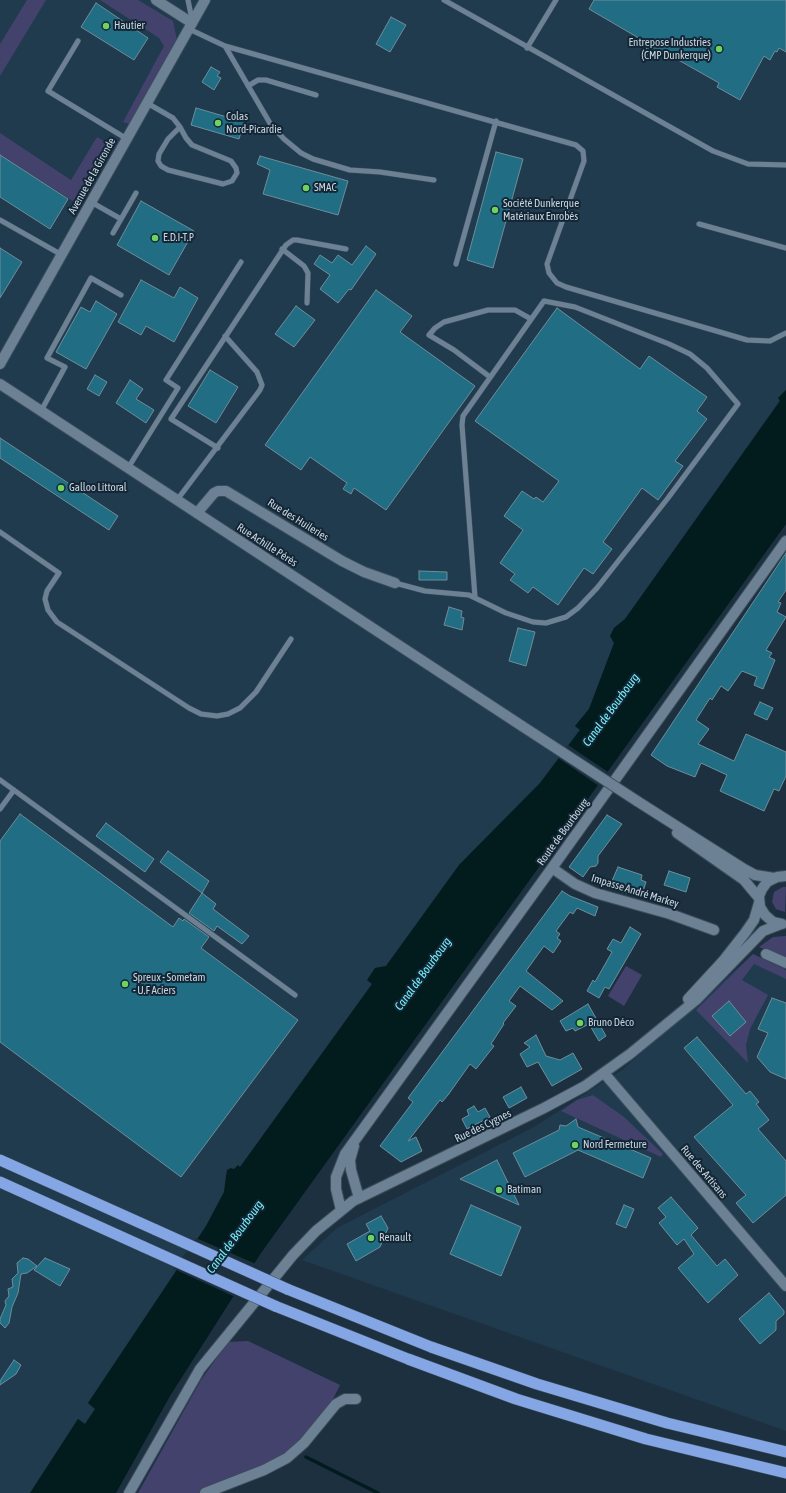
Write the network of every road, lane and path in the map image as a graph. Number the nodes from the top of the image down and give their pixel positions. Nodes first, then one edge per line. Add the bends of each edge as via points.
1 (156, 0) edge
2 (188, 0) edge
3 (205, 0) edge
4 (444, 0) edge
5 (556, 0) edge
6 (190, 26) junction
7 (78, 41) dead end
8 (225, 46) junction
9 (527, 48) junction
10 (248, 86) junction
11 (316, 95) dead end
12 (147, 103) junction
13 (496, 121) junction
14 (180, 127) junction
15 (127, 139) junction
16 (786, 165) edge
17 (434, 180) dead end
18 (136, 193) dead end
19 (91, 202) junction
20 (121, 219) junction
21 (0, 220) edge
22 (699, 224) dead end
23 (113, 234) dead end
24 (786, 248) edge
25 (282, 249) junction
26 (346, 249) dead end
27 (62, 255) junction
28 (241, 262) dead end
29 (456, 264) dead end
30 (121, 295) dead end
31 (307, 303) dead end
32 (531, 319) junction
33 (786, 333) edge
34 (225, 336) junction
35 (0, 364) edge
36 (490, 377) junction
37 (0, 384) edge
38 (41, 411) junction
39 (218, 448) junction
40 (128, 468) junction
41 (177, 500) junction
42 (197, 513) junction
43 (0, 532) edge
44 (786, 541) edge
45 (395, 583) joint
46 (475, 597) junction
47 (291, 639) dead end
48 (0, 780) edge
49 (14, 790) junction
50 (636, 801) junction
51 (0, 808) edge
52 (552, 868) junction
53 (786, 868) edge
54 (779, 877) edge
55 (759, 901) junction
56 (783, 924) edge
57 (714, 930) dead end
58 (766, 954) dead end
59 (786, 963) edge
60 (295, 995) dead end
61 (630, 1054) junction
62 (604, 1073) junction
63 (358, 1137) junction
64 (0, 1160) edge
65 (0, 1182) edge
66 (359, 1198) junction
67 (341, 1210) junction
68 (786, 1286) edge
69 (356, 1399) dead end
70 (786, 1452) edge
71 (786, 1473) edge
72 (129, 1493) edge
73 (205, 1493) edge

1 - 6 street
2 - 6 lane
3 - 6 street, Avenue de la Gironde
4 - 9 lane
5 - 9 lane
6 - 8 lane
6 - 12 street, Avenue de la Gironde
7 - 15 lane via 48,92
8 - 10 lane
8 - 13 lane
9 - 16 lane via 723,155 748,164
10 - 11 lane via 258,80 266,80
10 - 17 lane via 275,130 306,156 350,170
12 - 14 lane via 169,114
12 - 15 street, Avenue de la Gironde
13 - 29 lane
13 - 33 lane via 572,142 583,151 584,161 547,264 549,273 557,283 747,340 770,341
14 - 14 lane via 192,145 227,159 234,165 236,173 232,181 223,184 160,166 159,154 168,139
15 - 19 street, Avenue de la Gironde
18 - 20 lane
19 - 20 lane
19 - 27 street, Avenue de la Gironde
20 - 23 lane
21 - 27 lane
22 - 24 lane
25 - 26 lane via 289,242 297,240
25 - 31 lane via 304,266 308,273
25 - 34 lane
27 - 35 street, Avenue de la Gironde
28 - 40 lane via 166,380 178,388
30 - 38 lane via 91,278 47,358 65,367
32 - 36 lane
32 - 36 lane via 515,310 488,310 444,322 428,335 454,350
32 - 46 lane via 544,301 575,307 676,347 707,368 738,404 597,588 566,617 546,623 533,622 506,613
34 - 39 lane via 257,372 262,385
34 - 39 lane via 171,419
36 - 46 lane via 466,411 462,425
37 - 38 street, Rue Achille Pérès
38 - 40 street, Rue Achille Pérès
39 - 41 lane
40 - 41 street, Rue Achille Pérès
41 - 42 street, Rue Achille Pérès
42 - 45 street, Rue des Huileries via 214,493 226,491 342,561
42 - 50 street, Rue Achille Pérès, bridge
43 - 47 lane via 59,572 45,599 48,610 57,622 201,714 217,716 240,708 256,692
44 - 52 street, Route de Bourbourg
45 - 46 lane via 420,590
48 - 49 lane
49 - 51 lane
49 - 60 lane
50 - 54 street via 755,875
50 - 55 street via 744,880
52 - 57 street, Impasse André Markey via 595,893 670,914
52 - 63 street, Route de Bourbourg
53 - 54 street
54 - 55 street, Rue des Cygnes via 764,886
55 - 56 street via 767,918
55 - 61 street, Rue des Cygnes via 751,925 723,962
56 - 61 street, Rue des Cygnes via 763,931 703,994
58 - 59 street
61 - 62 street, Rue des Cygnes
62 - 66 street, Rue des Cygnes via 544,1108
62 - 68 street, Rue des Artisans
63 - 66 street, Route de Bourbourg via 350,1160
63 - 67 street, Route de Bourbourg via 345,1154 337,1171 336,1189
64 - 70 highway, bridge via 287,1289 431,1347 538,1384 667,1423
65 - 71 highway, bridge via 275,1306 408,1360 523,1401 646,1439
66 - 67 street, Rue des Cygnes
67 - 72 street, Rue des Cygnes via 293,1255 205,1362 170,1418
69 - 73 street via 345,1399 332,1407 307,1440 287,1458 264,1470

